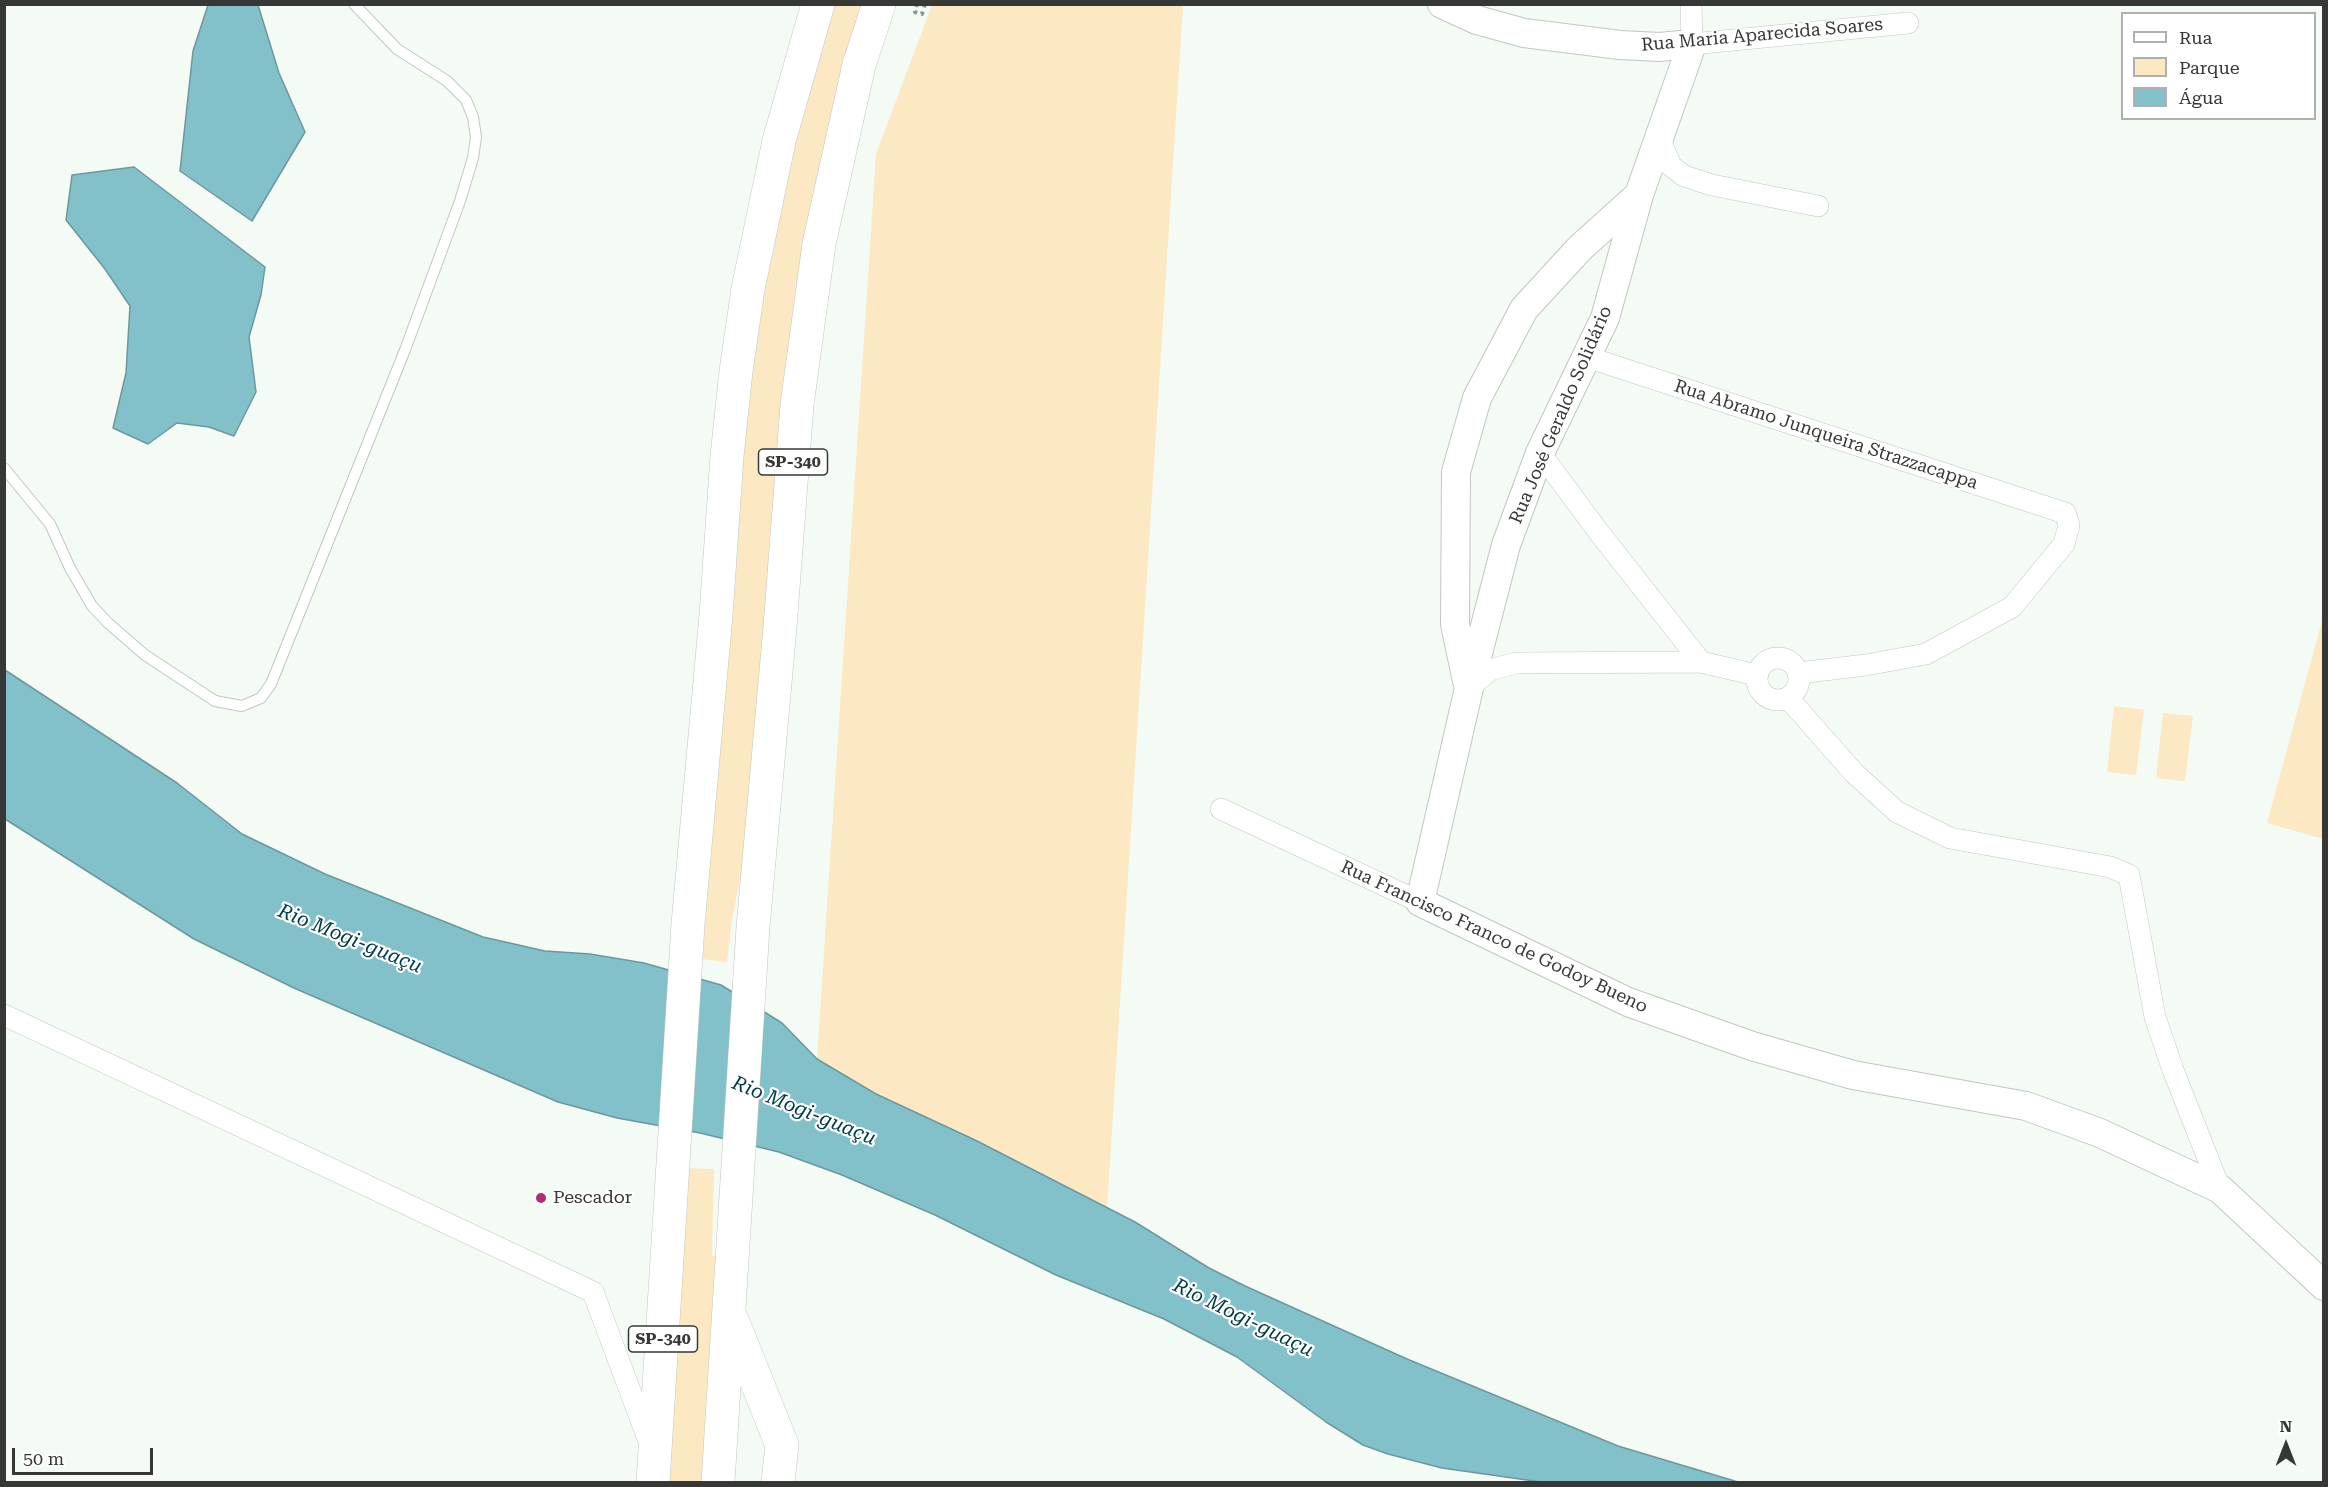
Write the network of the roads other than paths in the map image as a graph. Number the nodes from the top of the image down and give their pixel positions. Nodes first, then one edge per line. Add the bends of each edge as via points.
1 (354, 4) edge
2 (818, 4) edge
3 (879, 4) edge
4 (884, 4) edge
5 (1442, 4) edge
6 (1691, 4) edge
7 (1908, 23) dead end
8 (1692, 44) junction
9 (859, 65) junction
10 (1659, 138) junction
11 (1639, 195) junction
12 (1818, 206) dead end
13 (1587, 357) junction
14 (1540, 453) junction
15 (4, 468) edge
16 (1701, 662) junction
17 (1799, 673) junction
18 (1756, 675) junction
19 (1469, 688) junction
20 (1788, 698) junction
21 (1221, 809) dead end
22 (1420, 902) junction
23 (4, 1015) edge
24 (2220, 1189) junction
25 (2324, 1286) edge
26 (729, 1310) junction
27 (654, 1470) edge
28 (718, 1482) edge
29 (778, 1482) edge

1 - 15 lane via 398,49 447,81 466,100 476,137 460,201 405,350 271,684 261,698 242,706 215,701 145,655 108,623 92,606 50,524
2 - 27 highway, SP-340 via 779,141 750,278 736,371 688,924
3 - 9 highway, SP-340
4 - 9 highway
5 - 8 street, Rua Maria Aparecida Soares via 1477,20 1524,33 1620,45
6 - 8 street, Rua José Geraldo Solidário
7 - 8 street, Rua Maria Aparecida Soares
8 - 10 street, Rua José Geraldo Solidário
9 - 26 highway, SP-340 via 819,244 797,405 753,927
10 - 11 street, Rua José Geraldo Solidário
10 - 12 street via 1671,166 1684,176
11 - 13 street, Rua José Geraldo Solidário via 1605,318
11 - 19 street, Rua José Geraldo Solidário via 1580,248 1524,309 1477,398 1456,472 1455,624
13 - 14 street, Rua José Geraldo Solidário
13 - 17 street, Rua Abramo Junqueira Strazzacappa via 2065,513 2069,525 2064,544 2012,607 1926,654
14 - 16 street
14 - 19 street, Rua José Geraldo Solidário via 1506,545
16 - 18 street
16 - 19 street via 1516,663 1490,670
17 - 18 street via 1787,659 1777,657 1768,660
17 - 20 street via 1799,683
18 - 20 street via 1761,693 1769,699
19 - 22 street
20 - 24 street via 1854,773 1897,812 1950,838 2110,867 2129,875 2155,1017
21 - 22 street, Rua Francisco Franco de Godoy Bueno
22 - 24 street, Rua Francisco Franco de Godoy Bueno via 1628,1002 1752,1046 1853,1075 2026,1106 2100,1133
23 - 27 street via 593,1292
24 - 25 street, Rua Francisco Franco de Godoy Bueno
26 - 28 highway, SP-340
26 - 29 highway via 782,1445

